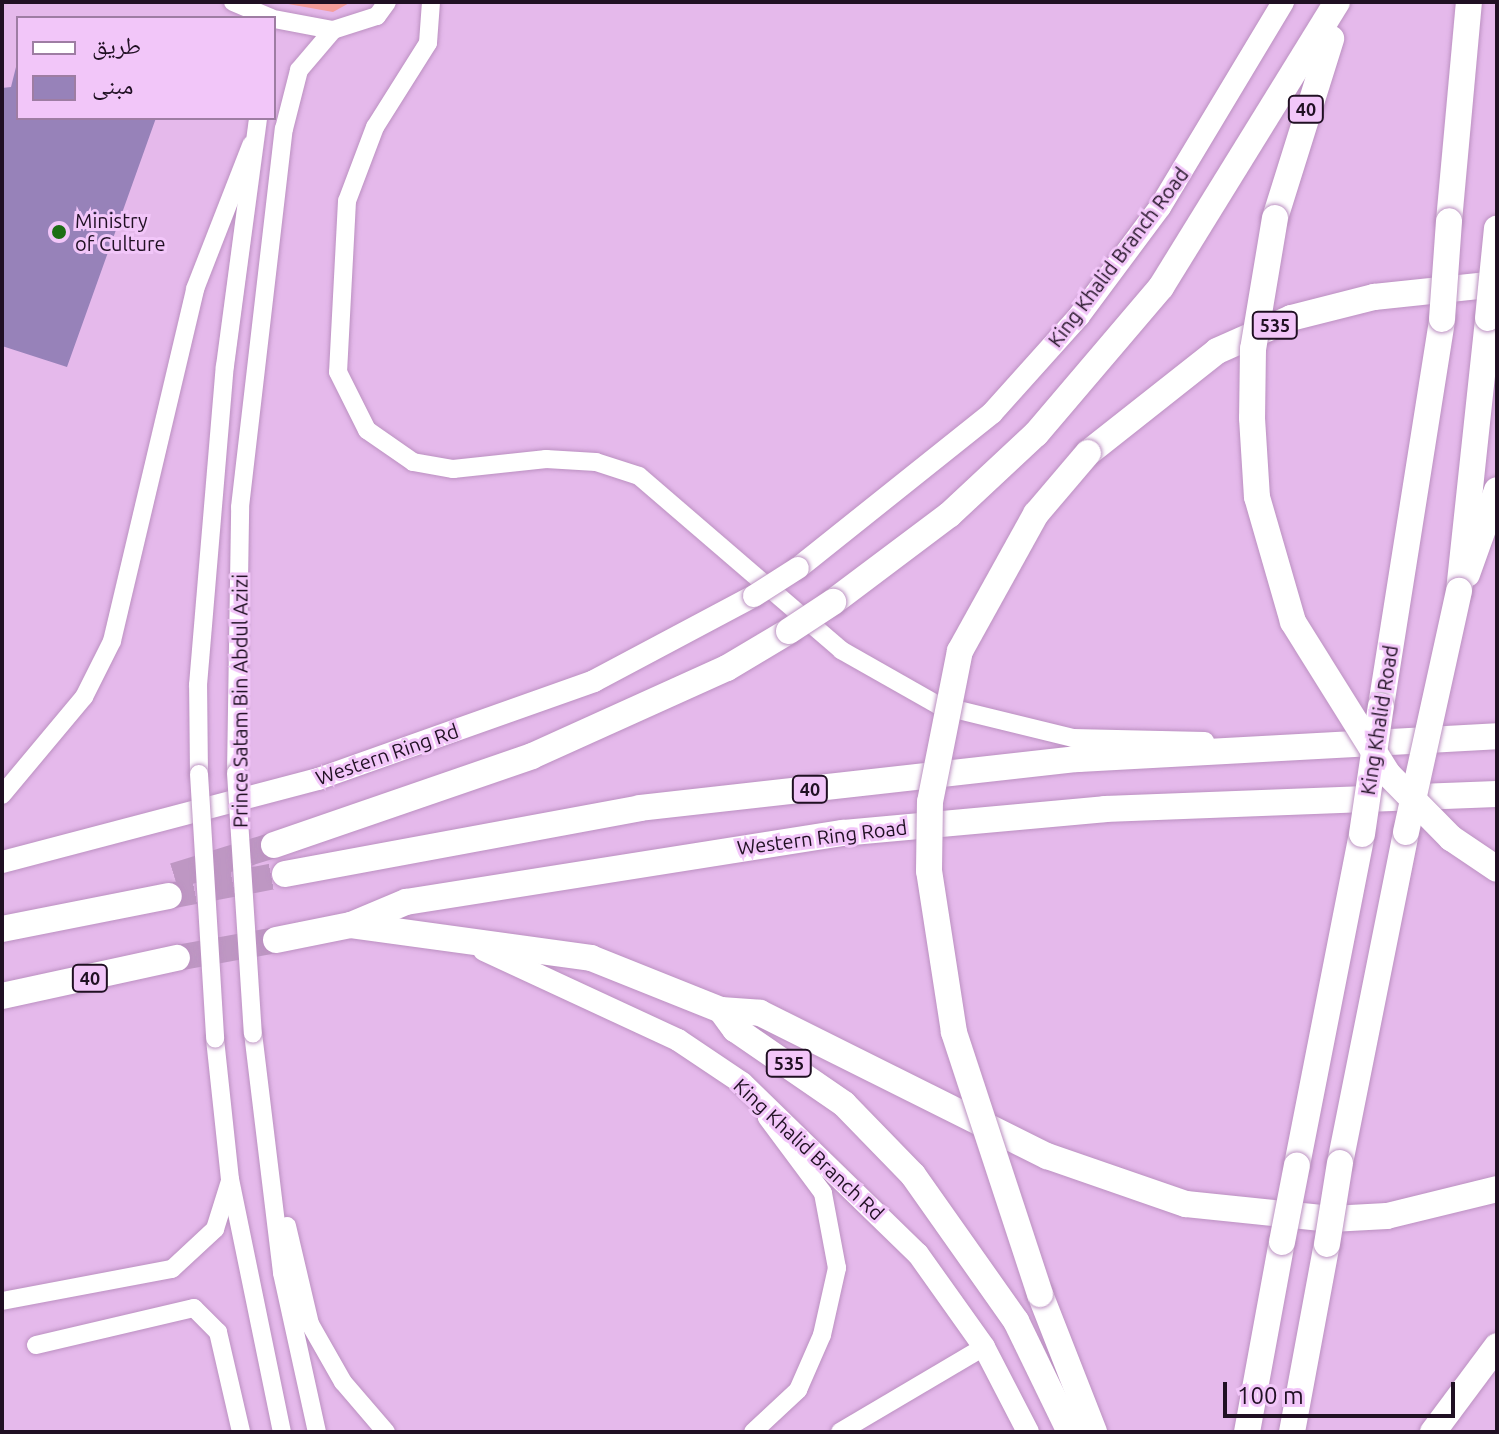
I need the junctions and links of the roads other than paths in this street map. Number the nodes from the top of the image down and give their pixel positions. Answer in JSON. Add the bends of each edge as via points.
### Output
{"nodes":[{"id":1,"x":233,"y":2,"type":"edge"},
{"id":2,"x":387,"y":2,"type":"edge"},
{"id":3,"x":431,"y":2,"type":"edge"},
{"id":4,"x":1283,"y":2,"type":"edge"},
{"id":5,"x":1337,"y":2,"type":"edge"},
{"id":6,"x":1345,"y":2,"type":"edge"},
{"id":7,"x":1469,"y":2,"type":"edge"},
{"id":8,"x":261,"y":16,"type":"edge"},
{"id":9,"x":276,"y":19,"type":"edge"},
{"id":10,"x":333,"y":30,"type":"junction"},
{"id":11,"x":257,"y":120,"type":"edge"},
{"id":12,"x":251,"y":145,"type":"junction"},
{"id":13,"x":1497,"y":228,"type":"edge"},
{"id":14,"x":1497,"y":284,"type":"edge"},
{"id":15,"x":1497,"y":490,"type":"edge"},
{"id":16,"x":1459,"y":591,"type":"junction"},
{"id":17,"x":754,"y":596,"type":"joint"},
{"id":18,"x":1492,"y":734,"type":"edge"},
{"id":19,"x":1340,"y":743,"type":"junction"},
{"id":20,"x":1497,"y":794,"type":"edge"},
{"id":21,"x":2,"y":795,"type":"edge"},
{"id":22,"x":274,"y":845,"type":"tunnel mouth"},
{"id":23,"x":2,"y":862,"type":"edge"},
{"id":24,"x":1497,"y":869,"type":"edge"},
{"id":25,"x":285,"y":874,"type":"tunnel mouth"},
{"id":26,"x":171,"y":886,"type":"tunnel mouth"},
{"id":27,"x":351,"y":925,"type":"junction"},
{"id":28,"x":2,"y":929,"type":"edge"},
{"id":29,"x":276,"y":940,"type":"tunnel mouth"},
{"id":30,"x":462,"y":941,"type":"junction"},
{"id":31,"x":177,"y":958,"type":"tunnel mouth"},
{"id":32,"x":2,"y":996,"type":"edge"},
{"id":33,"x":721,"y":1010,"type":"junction"},
{"id":34,"x":742,"y":1083,"type":"junction"},
{"id":35,"x":270,"y":1153,"type":"junction"},
{"id":36,"x":230,"y":1179,"type":"junction"},
{"id":37,"x":1497,"y":1189,"type":"edge"},
{"id":38,"x":2,"y":1301,"type":"edge"},
{"id":39,"x":36,"y":1345,"type":"dead end"},
{"id":40,"x":1497,"y":1346,"type":"edge"},
{"id":41,"x":984,"y":1347,"type":"junction"},
{"id":42,"x":241,"y":1432,"type":"edge"},
{"id":43,"x":282,"y":1432,"type":"edge"},
{"id":44,"x":317,"y":1432,"type":"edge"},
{"id":45,"x":386,"y":1432,"type":"edge"},
{"id":46,"x":753,"y":1432,"type":"edge"},
{"id":47,"x":840,"y":1432,"type":"edge"},
{"id":48,"x":1028,"y":1432,"type":"edge"},
{"id":49,"x":1070,"y":1432,"type":"edge"},
{"id":50,"x":1094,"y":1432,"type":"edge"},
{"id":51,"x":1247,"y":1432,"type":"edge"},
{"id":52,"x":1292,"y":1432,"type":"edge"},
{"id":53,"x":1433,"y":1432,"type":"edge"}],
"edges":[{"from":1,"to":8,"type":"street"},
{"from":2,"to":10,"type":"street","via":[[377,16]]},
{"from":3,"to":19,"type":"street","via":[[428,43],[375,127],[347,201],[338,372],[348,401],[389,448],[453,469],[546,459],[596,462],[639,476],[841,650],[938,705],[990,722],[1073,738]]},
{"from":4,"to":17,"type":"main road","name":"King Khalid Branch Road","bridge":true,"via":[[1160,207],[1079,316],[992,413],[798,568]]},
{"from":5,"to":22,"type":"highway","number":"40","bridge":true,"via":[[1161,287],[1036,434],[949,515],[833,602],[727,668],[532,756]]},
{"from":6,"to":24,"type":"highway","number":"40","bridge":true,"via":[[1275,218],[1253,349],[1257,497],[1293,622],[1388,774],[1451,838]]},
{"from":7,"to":51,"type":"highway","name":"King Khalid Road","bridge":true,"via":[[1442,319],[1362,834]]},
{"from":9,"to":10,"type":"street"},
{"from":10,"to":35,"type":"street","name":"Prince Satam Bin Abdul Azizi","bridge":true,"via":[[299,70],[284,129],[240,507],[236,773],[253,1033]]},
{"from":11,"to":12,"type":"street","name":"Prince Satam Bin Abdul Azizi"},
{"from":12,"to":21,"type":"street","via":[[191,304],[112,641],[84,697]]},
{"from":12,"to":36,"type":"street","name":"Prince Satam Bin Abdul Azizi","bridge":true,"via":[[199,669],[199,774],[215,1039]]},
{"from":13,"to":16,"type":"highway","bridge":true},
{"from":14,"to":50,"type":"highway","number":"535","bridge":true,"via":[[1374,297],[1291,318],[1217,351],[1088,453],[1036,514],[960,651],[930,802],[929,871],[954,1032],[1040,1294]]},
{"from":15,"to":16,"type":"highway"},
{"from":16,"to":52,"type":"highway","bridge":true,"via":[[1340,1163]]},
{"from":17,"to":23,"type":"main road","name":"Western Ring Rd","via":[[594,681],[318,779]]},
{"from":18,"to":19,"type":"highway","number":"40"},
{"from":19,"to":25,"type":"highway","number":"40","via":[[1078,759],[640,808]]},
{"from":20,"to":27,"type":"highway","name":"Western Ring Road","via":[[1377,794],[843,833],[406,902]]},
{"from":26,"to":28,"type":"highway"},
{"from":27,"to":29,"type":"highway","name":"Western Ring Road"},
{"from":27,"to":30,"type":"highway","number":"535"},
{"from":30,"to":33,"type":"highway","number":"535","via":[[591,958]]},
{"from":30,"to":34,"type":"main road","name":"King Khalid Branch Rd","via":[[567,983]]},
{"from":31,"to":32,"type":"highway","number":"40"},
{"from":33,"to":37,"type":"highway","number":"535","via":[[760,1013],[1047,1156],[1186,1204],[1331,1219],[1387,1216]]},
{"from":33,"to":49,"type":"highway","number":"535","via":[[735,1029],[844,1104],[913,1175],[1016,1321]]},
{"from":34,"to":41,"type":"main road","name":"King Khalid Branch Rd","via":[[918,1254]]},
{"from":34,"to":46,"type":"street","via":[[823,1193],[837,1268],[798,1390]]},
{"from":35,"to":44,"type":"street","name":"Prince Satam Bin Abdul Azizi","via":[[282,1273]]},
{"from":35,"to":45,"type":"street","via":[[310,1324],[343,1382]]},
{"from":36,"to":38,"type":"street","via":[[215,1229],[172,1269]]},
{"from":36,"to":43,"type":"street","name":"Prince Satam Bin Abdul Azizi"},
{"from":39,"to":42,"type":"street","via":[[194,1308],[218,1332]]},
{"from":40,"to":53,"type":"highway"},
{"from":41,"to":47,"type":"street"},
{"from":41,"to":48,"type":"main road","name":"King Khalid Branch Rd"}]}
